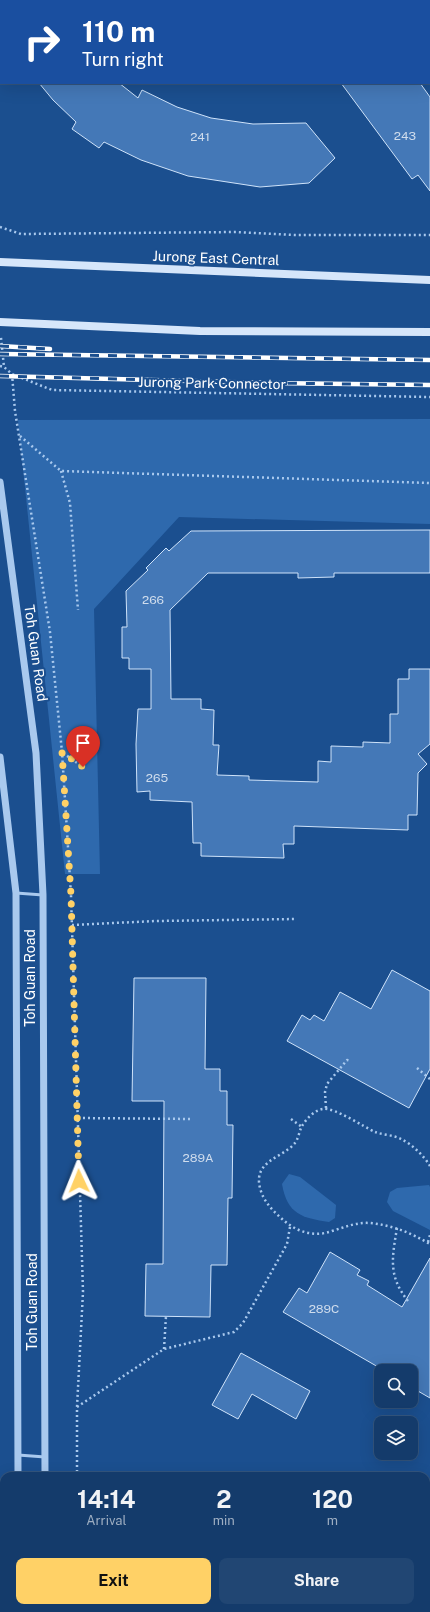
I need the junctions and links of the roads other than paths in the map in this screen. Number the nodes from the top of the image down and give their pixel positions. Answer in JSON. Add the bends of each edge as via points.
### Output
{"nodes":[{"id":1,"x":0,"y":262,"type":"edge"},
{"id":2,"x":430,"y":280,"type":"edge"},
{"id":3,"x":0,"y":322,"type":"edge"},
{"id":4,"x":430,"y":332,"type":"edge"},
{"id":5,"x":0,"y":482,"type":"edge"},
{"id":6,"x":0,"y":757,"type":"edge"},
{"id":7,"x":16,"y":893,"type":"junction"},
{"id":8,"x":43,"y":896,"type":"junction"},
{"id":9,"x":18,"y":1456,"type":"junction"},
{"id":10,"x":45,"y":1457,"type":"junction"},
{"id":11,"x":18,"y":1472,"type":"edge"},
{"id":12,"x":45,"y":1472,"type":"edge"}],
"edges":[{"from":1,"to":2,"type":"main road","name":"Jurong East Central"},
{"from":3,"to":4,"type":"main road","via":[[200,331]]},
{"from":5,"to":8,"type":"street","name":"Toh Guan Road","via":[[36,752]]},
{"from":6,"to":7,"type":"street","name":"Toh Guan Road"},
{"from":7,"to":8,"type":"lane"},
{"from":7,"to":9,"type":"street","name":"Toh Guan Road"},
{"from":8,"to":10,"type":"street","name":"Toh Guan Road"},
{"from":9,"to":10,"type":"lane"},
{"from":9,"to":11,"type":"street","name":"Toh Guan Road"},
{"from":10,"to":12,"type":"street","name":"Toh Guan Road"}]}
